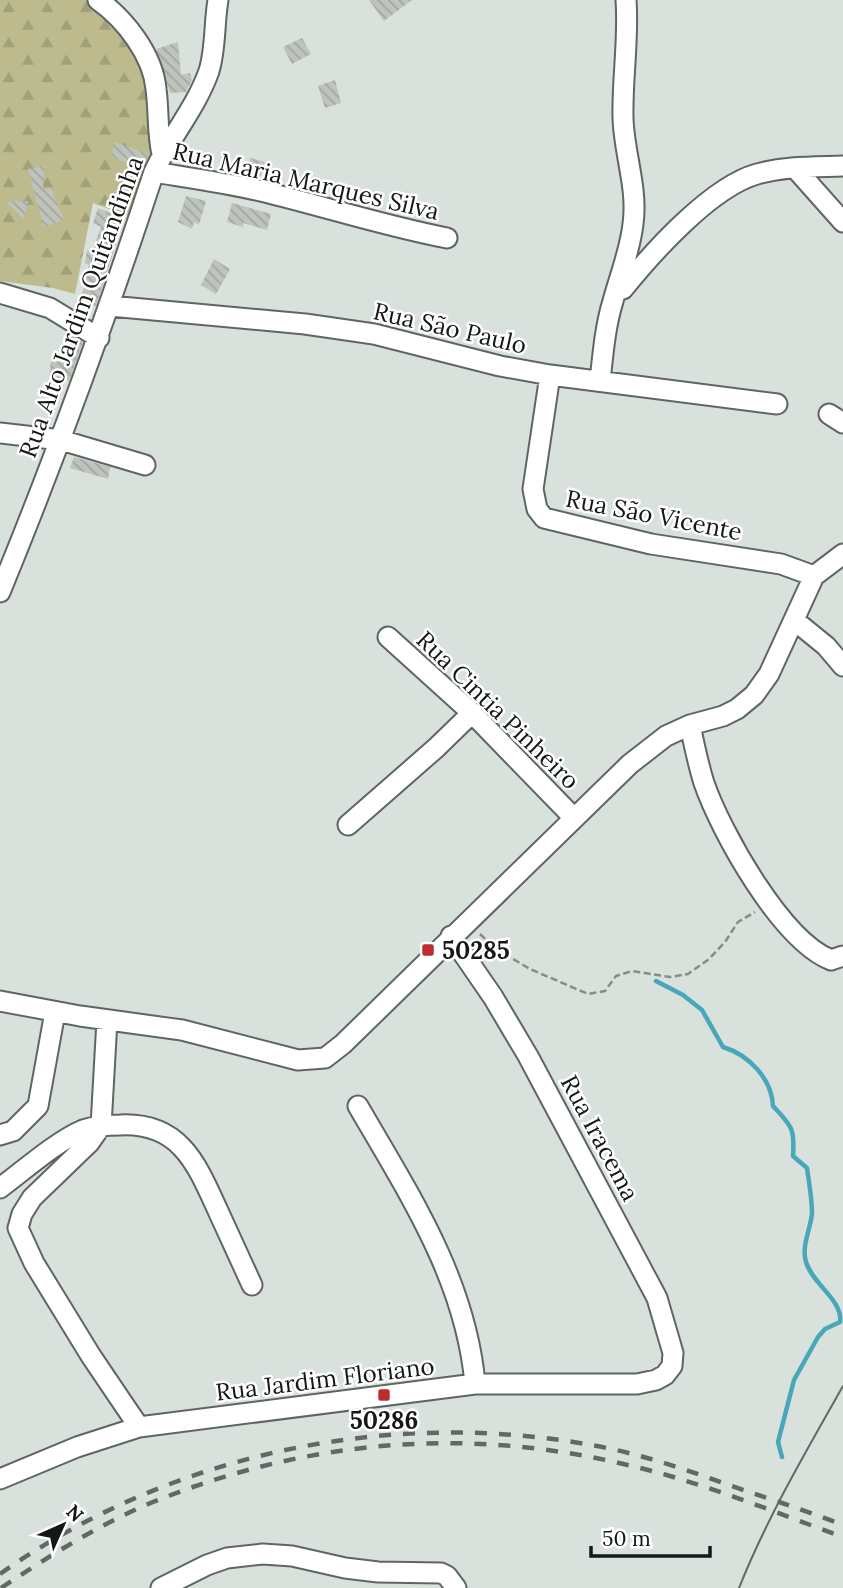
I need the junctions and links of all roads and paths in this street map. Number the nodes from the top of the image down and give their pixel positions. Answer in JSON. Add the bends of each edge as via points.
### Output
{"nodes":[{"id":1,"x":97,"y":0,"type":"edge"},
{"id":2,"x":218,"y":0,"type":"edge"},
{"id":3,"x":626,"y":0,"type":"edge"},
{"id":4,"x":162,"y":154,"type":"junction"},
{"id":5,"x":843,"y":166,"type":"edge"},
{"id":6,"x":795,"y":168,"type":"junction"},
{"id":7,"x":154,"y":172,"type":"junction"},
{"id":8,"x":843,"y":222,"type":"edge"},
{"id":9,"x":447,"y":238,"type":"dead end"},
{"id":10,"x":0,"y":293,"type":"edge"},
{"id":11,"x":613,"y":300,"type":"junction"},
{"id":12,"x":110,"y":306,"type":"junction"},
{"id":13,"x":99,"y":338,"type":"junction"},
{"id":14,"x":550,"y":375,"type":"junction"},
{"id":15,"x":600,"y":381,"type":"junction"},
{"id":16,"x":778,"y":404,"type":"dead end"},
{"id":17,"x":0,"y":433,"type":"edge"},
{"id":18,"x":61,"y":440,"type":"junction"},
{"id":19,"x":145,"y":465,"type":"dead end"},
{"id":20,"x":843,"y":554,"type":"edge"},
{"id":21,"x":814,"y":576,"type":"junction"},
{"id":22,"x":0,"y":593,"type":"edge"},
{"id":23,"x":794,"y":620,"type":"junction"},
{"id":24,"x":388,"y":637,"type":"dead end"},
{"id":25,"x":843,"y":666,"type":"edge"},
{"id":26,"x":472,"y":713,"type":"junction"},
{"id":27,"x":690,"y":725,"type":"junction"},
{"id":28,"x":574,"y":818,"type":"junction"},
{"id":29,"x":348,"y":825,"type":"dead end"},
{"id":30,"x":770,"y":904,"type":"junction"},
{"id":31,"x":467,"y":921,"type":"junction"},
{"id":32,"x":451,"y":936,"type":"junction"},
{"id":33,"x":843,"y":956,"type":"edge"},
{"id":34,"x":0,"y":1001,"type":"edge"},
{"id":35,"x":55,"y":1012,"type":"junction"},
{"id":36,"x":107,"y":1020,"type":"junction"},
{"id":37,"x":358,"y":1106,"type":"dead end"},
{"id":38,"x":101,"y":1126,"type":"junction"},
{"id":39,"x":0,"y":1135,"type":"edge"},
{"id":40,"x":0,"y":1188,"type":"edge"},
{"id":41,"x":252,"y":1285,"type":"dead end"},
{"id":42,"x":665,"y":1375,"type":"joint"},
{"id":43,"x":475,"y":1384,"type":"junction"},
{"id":44,"x":139,"y":1427,"type":"junction"},
{"id":45,"x":0,"y":1479,"type":"edge"},
{"id":46,"x":454,"y":1585,"type":"edge"},
{"id":47,"x":161,"y":1588,"type":"edge"}],
"edges":[{"from":1,"to":4,"type":"street","via":[[125,25],[154,74]]},
{"from":2,"to":4,"type":"street","name":"Rua Alto Jardim Quitandinha","via":[[208,73]]},
{"from":3,"to":11,"type":"street","via":[[623,118],[635,202],[624,270]]},
{"from":4,"to":7,"type":"street","name":"Rua Alto Jardim Quitandinha"},
{"from":5,"to":6,"type":"street"},
{"from":6,"to":8,"type":"street"},
{"from":6,"to":11,"type":"street","via":[[755,174],[707,202]]},
{"from":7,"to":9,"type":"street","name":"Rua Maria Marques Silva","via":[[264,192]]},
{"from":7,"to":12,"type":"street","name":"Rua Alto Jardim Quitandinha"},
{"from":10,"to":13,"type":"street","via":[[50,309]]},
{"from":11,"to":15,"type":"street"},
{"from":12,"to":13,"type":"street","name":"Rua Alto Jardim Quitandinha"},
{"from":12,"to":14,"type":"street","name":"Rua São Paulo","via":[[374,334]]},
{"from":13,"to":18,"type":"street","name":"Rua Alto Jardim Quitandinha"},
{"from":14,"to":15,"type":"street","name":"Rua São Paulo"},
{"from":14,"to":21,"type":"street","name":"Rua São Vicente","via":[[533,482],[534,500],[544,518],[651,544],[782,564]]},
{"from":15,"to":16,"type":"street","name":"Rua São Paulo"},
{"from":17,"to":18,"type":"street"},
{"from":18,"to":19,"type":"street"},
{"from":18,"to":22,"type":"street","name":"Rua Alto Jardim Quitandinha"},
{"from":20,"to":21,"type":"street"},
{"from":21,"to":23,"type":"street"},
{"from":23,"to":25,"type":"street"},
{"from":23,"to":27,"type":"street","via":[[754,695],[723,716]]},
{"from":24,"to":26,"type":"street","name":"Rua Cintia Pinheiro"},
{"from":26,"to":28,"type":"street","name":"Rua Cintia Pinheiro"},
{"from":26,"to":29,"type":"street"},
{"from":27,"to":28,"type":"street","via":[[651,746]]},
{"from":27,"to":30,"type":"street","via":[[705,785]]},
{"from":28,"to":31,"type":"street"},
{"from":30,"to":31,"type":"path","via":[[738,922],[709,959],[688,974],[670,977],[632,971],[615,976],[605,991],[589,994],[530,970],[496,948]]},
{"from":30,"to":33,"type":"street","via":[[824,957]]},
{"from":31,"to":32,"type":"street"},
{"from":32,"to":36,"type":"street","via":[[325,1058],[298,1060],[182,1030]]},
{"from":32,"to":42,"type":"street","name":"Rua Iracema","via":[[528,1056],[657,1298],[673,1353],[672,1366]]},
{"from":34,"to":35,"type":"street"},
{"from":35,"to":36,"type":"street"},
{"from":35,"to":39,"type":"street","via":[[38,1106],[13,1131]]},
{"from":36,"to":38,"type":"street"},
{"from":37,"to":43,"type":"street","via":[[443,1260],[468,1333]]},
{"from":38,"to":40,"type":"street","via":[[83,1130]]},
{"from":38,"to":41,"type":"street","via":[[145,1126],[178,1144],[197,1165]]},
{"from":38,"to":44,"type":"street","via":[[32,1198],[18,1228],[34,1263]]},
{"from":42,"to":43,"type":"street","name":"Rua Jardim Floriano","via":[[638,1384]]},
{"from":43,"to":44,"type":"street","name":"Rua Jardim Floriano"},
{"from":44,"to":45,"type":"street","name":"Rua Jardim Floriano"},
{"from":46,"to":47,"type":"street","via":[[440,1573],[378,1572],[263,1554],[227,1558]]}]}
